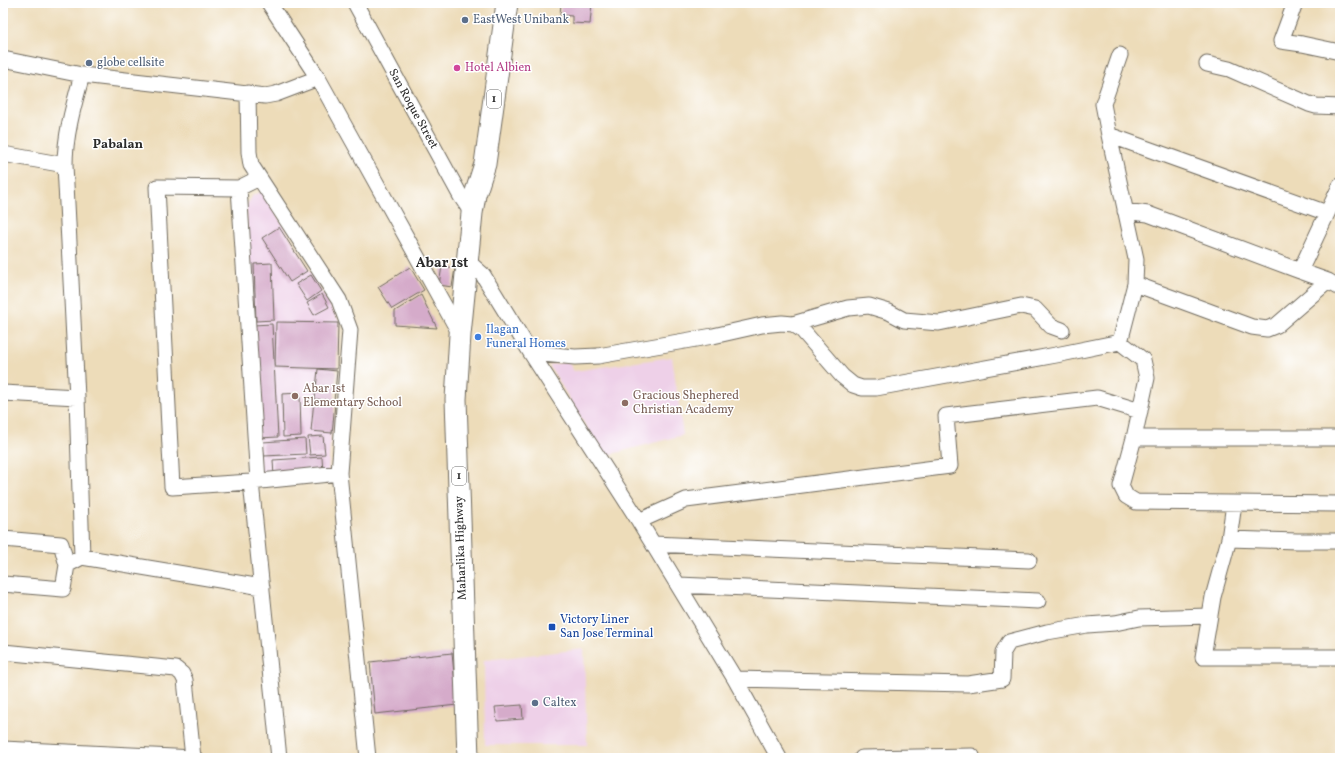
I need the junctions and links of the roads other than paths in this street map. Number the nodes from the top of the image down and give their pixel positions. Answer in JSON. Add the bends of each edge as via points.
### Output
{"nodes":[{"id":1,"x":269,"y":3,"type":"edge"},
{"id":2,"x":355,"y":3,"type":"edge"},
{"id":3,"x":494,"y":3,"type":"edge"},
{"id":4,"x":507,"y":3,"type":"edge"},
{"id":5,"x":1295,"y":3,"type":"edge"},
{"id":6,"x":1340,"y":52,"type":"edge"},
{"id":7,"x":1120,"y":55,"type":"dead end"},
{"id":8,"x":3,"y":59,"type":"edge"},
{"id":9,"x":1207,"y":64,"type":"dead end"},
{"id":10,"x":82,"y":74,"type":"junction"},
{"id":11,"x":318,"y":78,"type":"junction"},
{"id":12,"x":248,"y":93,"type":"junction"},
{"id":13,"x":1340,"y":107,"type":"edge"},
{"id":14,"x":1109,"y":134,"type":"junction"},
{"id":15,"x":3,"y":154,"type":"edge"},
{"id":16,"x":65,"y":165,"type":"junction"},
{"id":17,"x":259,"y":178,"type":"junction"},
{"id":18,"x":1340,"y":186,"type":"edge"},
{"id":19,"x":239,"y":188,"type":"junction"},
{"id":20,"x":474,"y":204,"type":"junction"},
{"id":21,"x":1125,"y":211,"type":"junction"},
{"id":22,"x":1327,"y":213,"type":"junction"},
{"id":23,"x":467,"y":261,"type":"junction"},
{"id":24,"x":1300,"y":271,"type":"junction"},
{"id":25,"x":1135,"y":284,"type":"junction"},
{"id":26,"x":1334,"y":284,"type":"edge"},
{"id":27,"x":793,"y":324,"type":"junction"},
{"id":28,"x":1062,"y":330,"type":"dead end"},
{"id":29,"x":460,"y":335,"type":"junction"},
{"id":30,"x":1120,"y":342,"type":"junction"},
{"id":31,"x":531,"y":353,"type":"junction"},
{"id":32,"x":3,"y":393,"type":"edge"},
{"id":33,"x":77,"y":397,"type":"junction"},
{"id":34,"x":1140,"y":411,"type":"junction"},
{"id":35,"x":1134,"y":438,"type":"junction"},
{"id":36,"x":1340,"y":438,"type":"edge"},
{"id":37,"x":338,"y":473,"type":"junction"},
{"id":38,"x":254,"y":482,"type":"junction"},
{"id":39,"x":1234,"y":504,"type":"junction"},
{"id":40,"x":1340,"y":504,"type":"edge"},
{"id":41,"x":639,"y":521,"type":"junction"},
{"id":42,"x":3,"y":539,"type":"edge"},
{"id":43,"x":1229,"y":539,"type":"junction"},
{"id":44,"x":1340,"y":542,"type":"edge"},
{"id":45,"x":653,"y":544,"type":"junction"},
{"id":46,"x":82,"y":557,"type":"junction"},
{"id":47,"x":1029,"y":560,"type":"dead end"},
{"id":48,"x":68,"y":565,"type":"junction"},
{"id":49,"x":3,"y":584,"type":"edge"},
{"id":50,"x":679,"y":585,"type":"junction"},
{"id":51,"x":262,"y":587,"type":"junction"},
{"id":52,"x":1038,"y":600,"type":"dead end"},
{"id":53,"x":1209,"y":616,"type":"junction"},
{"id":54,"x":3,"y":652,"type":"edge"},
{"id":55,"x":1340,"y":657,"type":"edge"},
{"id":56,"x":734,"y":679,"type":"junction"},
{"id":57,"x":3,"y":749,"type":"edge"},
{"id":58,"x":972,"y":756,"type":"dead end"},
{"id":59,"x":194,"y":758,"type":"edge"},
{"id":60,"x":279,"y":758,"type":"edge"},
{"id":61,"x":368,"y":758,"type":"edge"},
{"id":62,"x":468,"y":758,"type":"edge"},
{"id":63,"x":780,"y":758,"type":"edge"},
{"id":64,"x":862,"y":758,"type":"edge"}],
"edges":[{"from":1,"to":11,"type":"street"},
{"from":2,"to":20,"type":"street","name":"San Roque Street","via":[[460,195]]},
{"from":3,"to":20,"type":"highway","name":"Maharlika Highway","number":"1","via":[[474,159]]},
{"from":4,"to":20,"type":"highway","name":"Maharlika Highway","number":"1","via":[[485,164]]},
{"from":5,"to":6,"type":"street","via":[[1281,41]]},
{"from":7,"to":14,"type":"street","via":[[1103,104]]},
{"from":8,"to":10,"type":"street"},
{"from":9,"to":13,"type":"street","via":[[1230,69],[1309,104]]},
{"from":10,"to":12,"type":"street"},
{"from":10,"to":16,"type":"street","via":[[68,133]]},
{"from":11,"to":12,"type":"street","via":[[270,96]]},
{"from":11,"to":29,"type":"street"},
{"from":12,"to":17,"type":"street","via":[[249,158]]},
{"from":14,"to":21,"type":"street"},
{"from":14,"to":22,"type":"street"},
{"from":15,"to":16,"type":"street"},
{"from":16,"to":33,"type":"street"},
{"from":17,"to":19,"type":"street"},
{"from":17,"to":37,"type":"street","via":[[339,300],[350,330]]},
{"from":18,"to":22,"type":"street"},
{"from":19,"to":38,"type":"street"},
{"from":19,"to":38,"type":"street","via":[[157,186],[172,487]]},
{"from":20,"to":23,"type":"highway","name":"Maharlika Highway","number":"1"},
{"from":21,"to":24,"type":"street","via":[[1148,214]]},
{"from":21,"to":25,"type":"street","via":[[1136,259]]},
{"from":22,"to":24,"type":"street"},
{"from":23,"to":29,"type":"highway","name":"Maharlika Highway","number":"1"},
{"from":23,"to":31,"type":"street","via":[[483,275]]},
{"from":24,"to":26,"type":"street"},
{"from":25,"to":26,"type":"street","via":[[1252,327],[1268,329]]},
{"from":25,"to":30,"type":"street"},
{"from":27,"to":28,"type":"street","via":[[848,308],[869,306],[904,320],[939,323],[1021,306],[1035,309],[1051,326]]},
{"from":27,"to":30,"type":"street","via":[[802,330],[842,376],[853,385],[862,388],[876,388]]},
{"from":27,"to":31,"type":"street","via":[[762,325],[598,356],[575,357]]},
{"from":29,"to":62,"type":"highway","name":"Maharlika Highway","number":"1","via":[[456,399]]},
{"from":30,"to":34,"type":"street","via":[[1143,360],[1147,378]]},
{"from":31,"to":41,"type":"street"},
{"from":32,"to":33,"type":"street"},
{"from":33,"to":46,"type":"street"},
{"from":34,"to":35,"type":"street"},
{"from":34,"to":41,"type":"street","via":[[1097,398],[946,416],[950,466],[686,500]]},
{"from":35,"to":36,"type":"street"},
{"from":35,"to":39,"type":"street","via":[[1121,486],[1126,496],[1136,502]]},
{"from":37,"to":38,"type":"street"},
{"from":37,"to":61,"type":"street"},
{"from":38,"to":51,"type":"street"},
{"from":39,"to":40,"type":"street"},
{"from":39,"to":43,"type":"street"},
{"from":41,"to":45,"type":"street"},
{"from":42,"to":48,"type":"street","via":[[61,544]]},
{"from":43,"to":44,"type":"street"},
{"from":43,"to":53,"type":"street"},
{"from":45,"to":47,"type":"street"},
{"from":45,"to":50,"type":"street"},
{"from":46,"to":48,"type":"street"},
{"from":46,"to":51,"type":"street"},
{"from":48,"to":49,"type":"street","via":[[64,589]]},
{"from":50,"to":52,"type":"street"},
{"from":50,"to":56,"type":"street"},
{"from":51,"to":60,"type":"street"},
{"from":53,"to":55,"type":"street","via":[[1203,657]]},
{"from":53,"to":56,"type":"street","via":[[1139,618],[1115,623],[1087,624],[1009,642],[1003,652],[1002,679],[993,681],[968,684]]},
{"from":54,"to":59,"type":"street","via":[[176,669],[185,680]]},
{"from":56,"to":63,"type":"street"},
{"from":57,"to":59,"type":"street"},
{"from":58,"to":64,"type":"street"}]}
